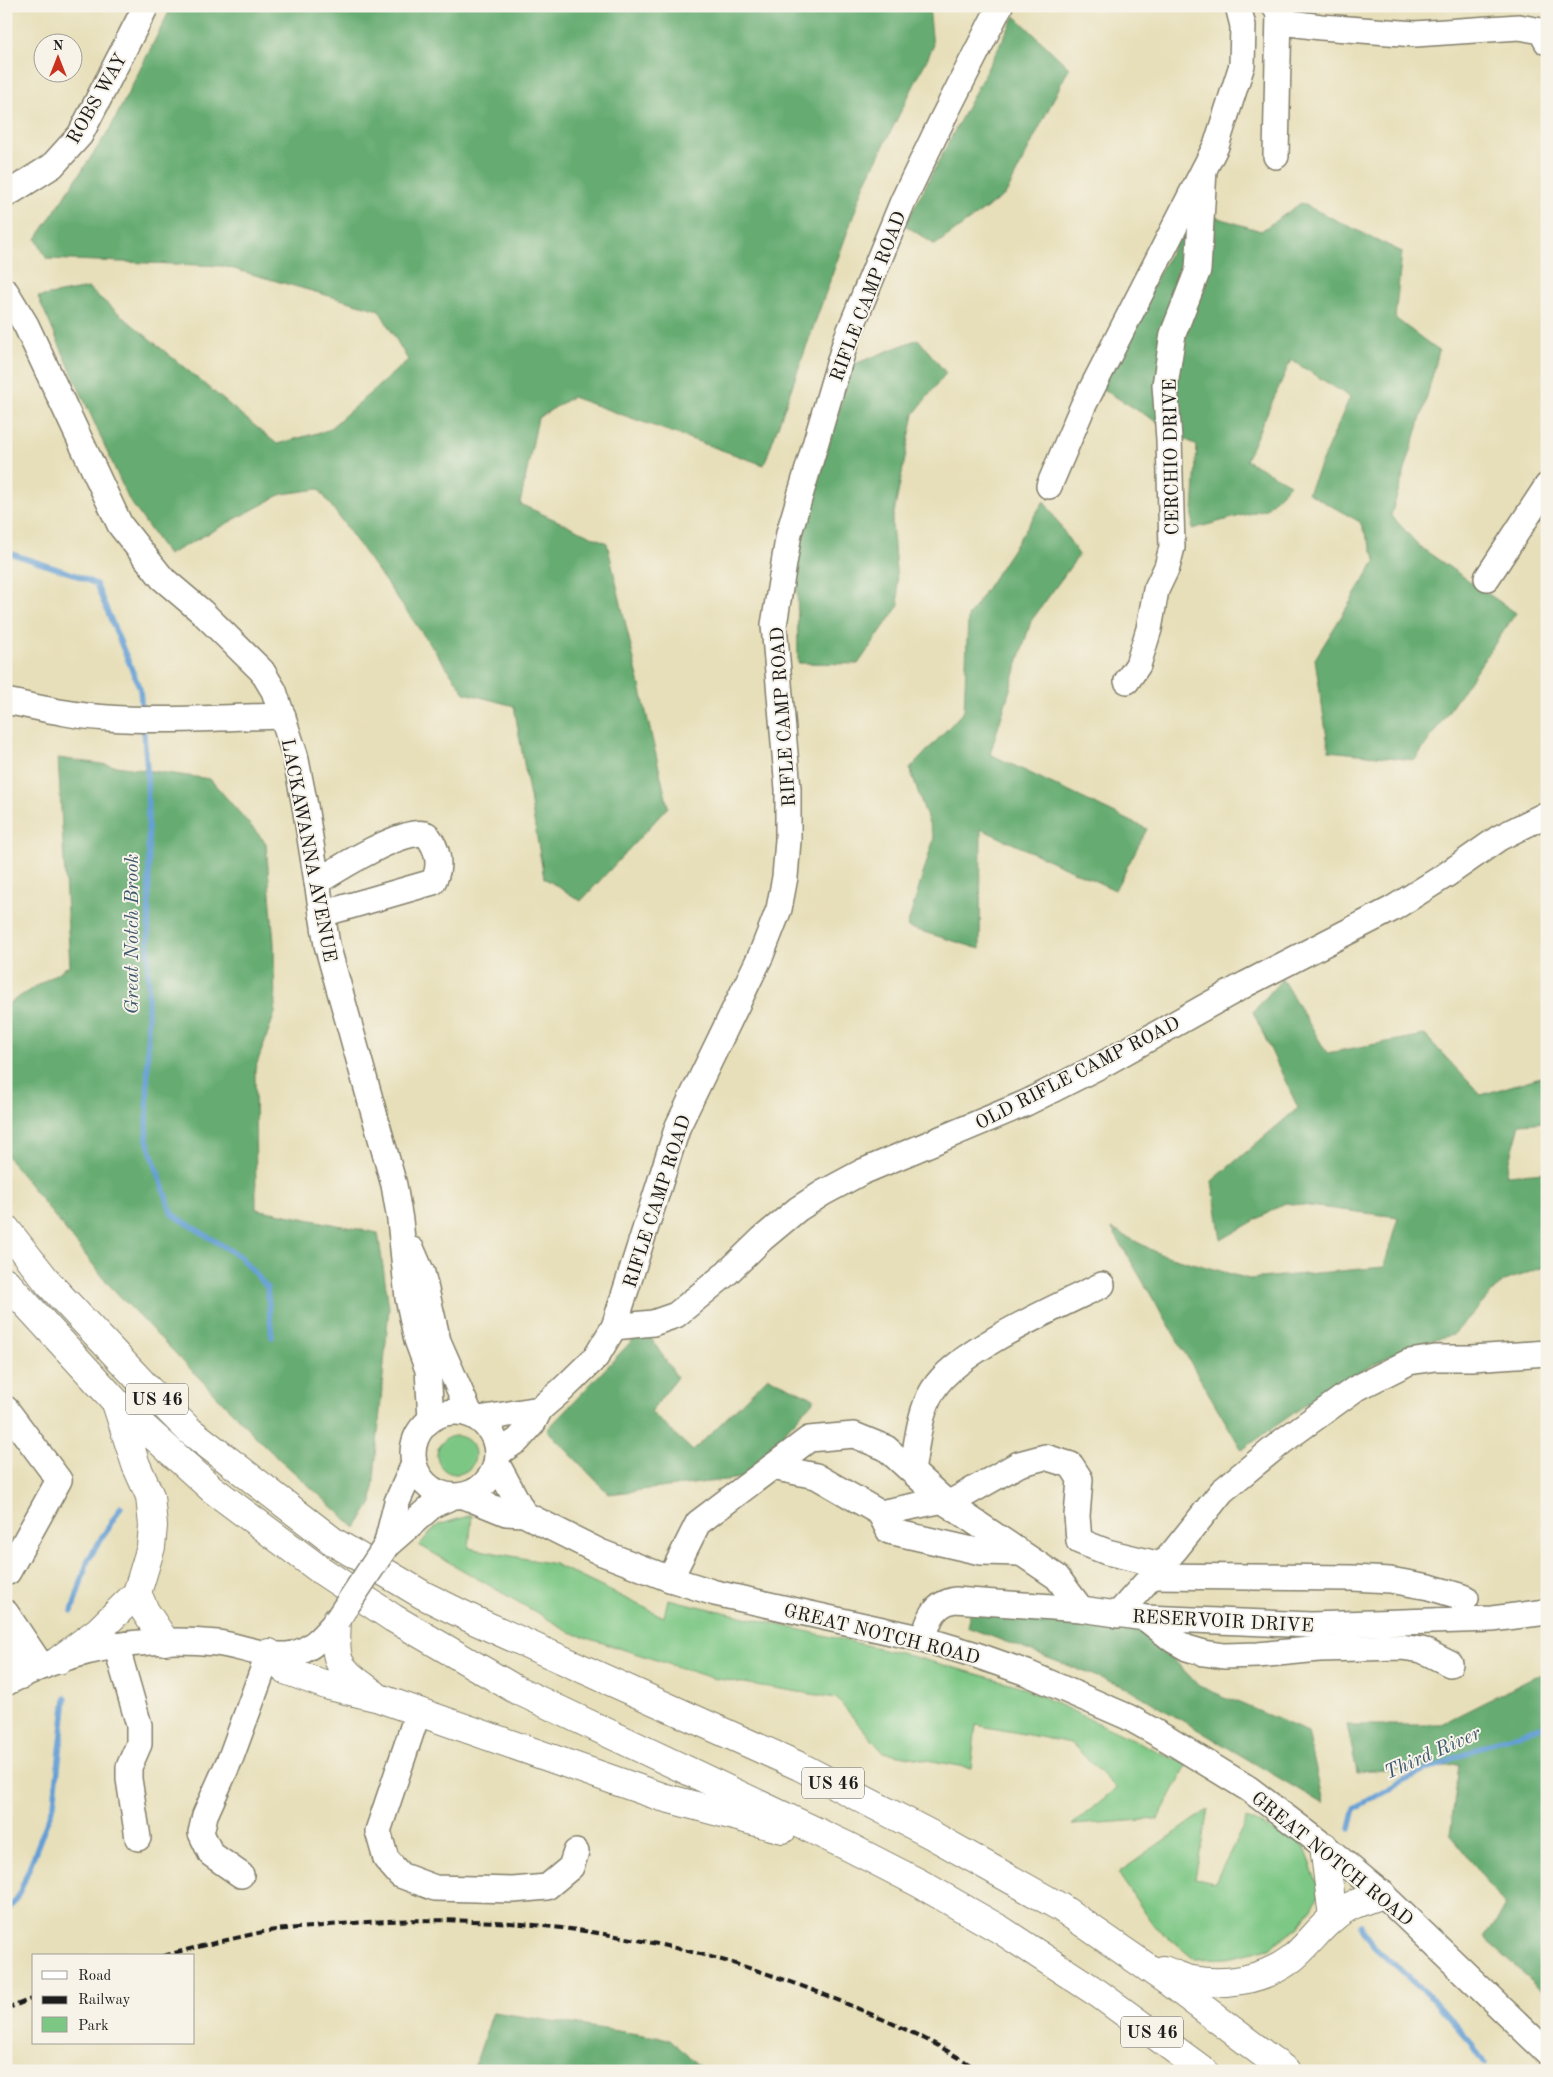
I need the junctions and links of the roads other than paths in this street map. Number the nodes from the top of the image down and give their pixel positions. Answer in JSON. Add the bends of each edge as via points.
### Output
{"nodes":[{"id":1,"x":146,"y":6,"type":"edge"},
{"id":2,"x":1238,"y":6,"type":"edge"},
{"id":3,"x":1277,"y":8,"type":"edge"},
{"id":4,"x":994,"y":10,"type":"edge"},
{"id":5,"x":1547,"y":42,"type":"edge"},
{"id":6,"x":1276,"y":156,"type":"dead end"},
{"id":7,"x":1204,"y":170,"type":"junction"},
{"id":8,"x":6,"y":195,"type":"edge"},
{"id":9,"x":6,"y":292,"type":"edge"},
{"id":10,"x":1049,"y":486,"type":"dead end"},
{"id":11,"x":1547,"y":486,"type":"edge"},
{"id":12,"x":1486,"y":578,"type":"dead end"},
{"id":13,"x":1127,"y":681,"type":"dead end"},
{"id":14,"x":7,"y":705,"type":"edge"},
{"id":15,"x":283,"y":716,"type":"junction"},
{"id":16,"x":1547,"y":814,"type":"edge"},
{"id":17,"x":317,"y":882,"type":"junction"},
{"id":18,"x":322,"y":914,"type":"junction"},
{"id":19,"x":400,"y":1220,"type":"junction"},
{"id":20,"x":6,"y":1229,"type":"edge"},
{"id":21,"x":6,"y":1282,"type":"edge"},
{"id":22,"x":1102,"y":1285,"type":"dead end"},
{"id":23,"x":614,"y":1327,"type":"junction"},
{"id":24,"x":1547,"y":1353,"type":"edge"},
{"id":25,"x":116,"y":1402,"type":"junction"},
{"id":26,"x":6,"y":1409,"type":"edge"},
{"id":27,"x":540,"y":1409,"type":"junction"},
{"id":28,"x":474,"y":1417,"type":"junction"},
{"id":29,"x":431,"y":1420,"type":"junction"},
{"id":30,"x":498,"y":1458,"type":"junction"},
{"id":31,"x":414,"y":1464,"type":"junction"},
{"id":32,"x":772,"y":1467,"type":"junction"},
{"id":33,"x":912,"y":1471,"type":"junction"},
{"id":34,"x":457,"y":1496,"type":"junction"},
{"id":35,"x":946,"y":1502,"type":"junction"},
{"id":36,"x":880,"y":1513,"type":"junction"},
{"id":37,"x":524,"y":1514,"type":"junction"},
{"id":38,"x":386,"y":1546,"type":"junction"},
{"id":39,"x":1022,"y":1554,"type":"junction"},
{"id":40,"x":1156,"y":1570,"type":"junction"},
{"id":41,"x":8,"y":1572,"type":"dead end"},
{"id":42,"x":670,"y":1579,"type":"junction"},
{"id":43,"x":137,"y":1593,"type":"junction"},
{"id":44,"x":1466,"y":1598,"type":"dead end"},
{"id":45,"x":1081,"y":1609,"type":"junction"},
{"id":46,"x":1547,"y":1612,"type":"edge"},
{"id":47,"x":6,"y":1613,"type":"edge"},
{"id":48,"x":1117,"y":1615,"type":"junction"},
{"id":49,"x":1145,"y":1618,"type":"junction"},
{"id":50,"x":337,"y":1620,"type":"junction"},
{"id":51,"x":923,"y":1639,"type":"junction"},
{"id":52,"x":165,"y":1640,"type":"junction"},
{"id":53,"x":116,"y":1645,"type":"junction"},
{"id":54,"x":6,"y":1652,"type":"edge"},
{"id":55,"x":269,"y":1653,"type":"junction"},
{"id":56,"x":1450,"y":1664,"type":"dead end"},
{"id":57,"x":32,"y":1672,"type":"edge"},
{"id":58,"x":380,"y":1698,"type":"junction"},
{"id":59,"x":418,"y":1712,"type":"junction"},
{"id":60,"x":138,"y":1838,"type":"dead end"},
{"id":61,"x":847,"y":1846,"type":"junction"},
{"id":62,"x":1324,"y":1846,"type":"junction"},
{"id":63,"x":576,"y":1852,"type":"dead end"},
{"id":64,"x":241,"y":1875,"type":"dead end"},
{"id":65,"x":1382,"y":1894,"type":"junction"},
{"id":66,"x":1333,"y":1917,"type":"junction"},
{"id":67,"x":1132,"y":1956,"type":"junction"},
{"id":68,"x":1547,"y":2052,"type":"edge"},
{"id":69,"x":1204,"y":2071,"type":"edge"},
{"id":70,"x":1286,"y":2071,"type":"edge"}],
"edges":[{"from":1,"to":8,"type":"street","name":"ROBS WAY","via":[[80,135],[52,166]]},
{"from":2,"to":7,"type":"street","name":"CERCHIO DRIVE","via":[[1243,26],[1242,65],[1216,146]]},
{"from":3,"to":5,"type":"street","via":[[1290,23],[1415,34],[1519,27],[1541,31]]},
{"from":3,"to":6,"type":"street"},
{"from":4,"to":23,"type":"street","name":"RIFLE CAMP ROAD","via":[[869,281],[846,340],[804,478],[789,533],[774,625],[788,789],[788,840],[779,909],[761,955],[678,1126]]},
{"from":7,"to":10,"type":"street","name":"CERCHIO DRIVE","via":[[1083,406]]},
{"from":7,"to":13,"type":"street","name":"CERCHIO DRIVE","via":[[1198,270],[1173,334],[1165,386],[1170,439],[1172,547],[1156,590],[1138,665]]},
{"from":9,"to":15,"type":"street","name":"LACKAWANNA AVENUE","via":[[26,325],[120,525],[162,578],[262,671]]},
{"from":11,"to":12,"type":"street"},
{"from":14,"to":15,"type":"street","via":[[108,718]]},
{"from":15,"to":17,"type":"street","name":"LACKAWANNA AVENUE","via":[[295,755]]},
{"from":16,"to":23,"type":"street","name":"OLD RIFLE CAMP ROAD","via":[[1499,838],[1392,908],[1105,1063],[1026,1103],[862,1172],[823,1192],[798,1209],[728,1273],[676,1314],[653,1322]]},
{"from":17,"to":18,"type":"street","name":"LACKAWANNA AVENUE"},
{"from":17,"to":18,"type":"street","via":[[356,858],[416,832],[427,835],[436,851],[438,872],[433,882]]},
{"from":18,"to":19,"type":"street","name":"LACKAWANNA AVENUE","via":[[332,963],[394,1185]]},
{"from":19,"to":28,"type":"street","name":"LACKAWANNA AVENUE","via":[[422,1273],[438,1341]]},
{"from":19,"to":29,"type":"street","name":"LACKAWANNA AVENUE","via":[[408,1298],[417,1340],[428,1370]]},
{"from":20,"to":67,"type":"highway","number":"US 46","via":[[50,1286],[190,1431],[334,1542],[476,1621],[847,1790],[1060,1907]]},
{"from":21,"to":25,"type":"highway","number":"US 46"},
{"from":22,"to":33,"type":"street","via":[[997,1339],[940,1380],[925,1409]]},
{"from":23,"to":27,"type":"street","name":"RIFLE CAMP ROAD","via":[[596,1357]]},
{"from":24,"to":40,"type":"street","via":[[1409,1362],[1355,1389],[1283,1441],[1222,1491]]},
{"from":25,"to":43,"type":"highway","via":[[136,1465],[150,1496],[151,1547]]},
{"from":25,"to":61,"type":"highway","number":"US 46","via":[[212,1489],[400,1623],[515,1689]]},
{"from":26,"to":41,"type":"street","via":[[59,1480]]},
{"from":27,"to":28,"type":"street"},
{"from":27,"to":30,"type":"street","name":"RIFLE CAMP ROAD","via":[[533,1423]]},
{"from":28,"to":29,"type":"street","via":[[450,1413]]},
{"from":28,"to":30,"type":"street","via":[[492,1433]]},
{"from":29,"to":31,"type":"street","via":[[418,1434],[412,1454]]},
{"from":30,"to":34,"type":"street","via":[[493,1475],[485,1485],[475,1492]]},
{"from":30,"to":37,"type":"street"},
{"from":31,"to":34,"type":"street","via":[[430,1489],[439,1494]]},
{"from":31,"to":38,"type":"street","via":[[397,1502]]},
{"from":32,"to":33,"type":"street","via":[[809,1439],[854,1435],[886,1448]]},
{"from":32,"to":36,"type":"street","via":[[816,1476]]},
{"from":32,"to":42,"type":"street","via":[[698,1523]]},
{"from":33,"to":35,"type":"street"},
{"from":34,"to":37,"type":"street","name":"GREAT NOTCH ROAD","via":[[506,1513]]},
{"from":34,"to":38,"type":"street","via":[[433,1505]]},
{"from":35,"to":36,"type":"street"},
{"from":35,"to":39,"type":"street"},
{"from":35,"to":40,"type":"street","via":[[1019,1464],[1045,1457],[1070,1465],[1080,1479],[1079,1541]]},
{"from":36,"to":39,"type":"street","via":[[889,1531],[981,1552]]},
{"from":37,"to":42,"type":"street","name":"GREAT NOTCH ROAD","via":[[600,1552]]},
{"from":38,"to":50,"type":"street","bridge":true},
{"from":39,"to":45,"type":"street","via":[[1057,1577]]},
{"from":40,"to":44,"type":"street","via":[[1390,1580]]},
{"from":40,"to":48,"type":"street"},
{"from":42,"to":51,"type":"street","name":"GREAT NOTCH ROAD","via":[[715,1593]]},
{"from":43,"to":52,"type":"highway"},
{"from":43,"to":57,"type":"highway","via":[[98,1631]]},
{"from":45,"to":48,"type":"street","name":"RESERVOIR DRIVE"},
{"from":45,"to":51,"type":"street","name":"RESERVOIR DRIVE","via":[[955,1600],[942,1604],[930,1616]]},
{"from":46,"to":49,"type":"street","name":"RESERVOIR DRIVE","via":[[1482,1620],[1312,1625]]},
{"from":47,"to":57,"type":"street"},
{"from":48,"to":49,"type":"street","name":"RESERVOIR DRIVE"},
{"from":49,"to":56,"type":"street","via":[[1188,1648],[1217,1655],[1401,1647],[1422,1650]]},
{"from":50,"to":55,"type":"street","via":[[310,1647],[290,1654]]},
{"from":50,"to":58,"type":"highway","via":[[335,1649],[339,1662],[349,1675]]},
{"from":51,"to":62,"type":"street","name":"GREAT NOTCH ROAD","via":[[1027,1673],[1128,1717],[1249,1789]]},
{"from":52,"to":53,"type":"street"},
{"from":52,"to":55,"type":"street","via":[[220,1644]]},
{"from":53,"to":57,"type":"street"},
{"from":53,"to":60,"type":"street","via":[[139,1725],[139,1744],[129,1767]]},
{"from":54,"to":57,"type":"street"},
{"from":55,"to":58,"type":"highway","via":[[285,1670],[329,1686]]},
{"from":55,"to":64,"type":"street","via":[[231,1757],[205,1815],[201,1833],[211,1854]]},
{"from":58,"to":59,"type":"highway"},
{"from":59,"to":61,"type":"highway","via":[[662,1797]]},
{"from":59,"to":63,"type":"street","via":[[378,1831],[386,1858],[400,1875],[435,1888],[513,1890],[547,1887],[571,1867]]},
{"from":61,"to":69,"type":"highway","number":"US 46","via":[[1001,1930],[1099,1994]]},
{"from":62,"to":65,"type":"street","name":"GREAT NOTCH ROAD"},
{"from":62,"to":66,"type":"highway"},
{"from":65,"to":66,"type":"highway"},
{"from":65,"to":68,"type":"street","name":"GREAT NOTCH ROAD"},
{"from":66,"to":67,"type":"highway","via":[[1290,1960],[1262,1976],[1220,1983],[1191,1980]]},
{"from":67,"to":70,"type":"highway","number":"US 46"}]}
